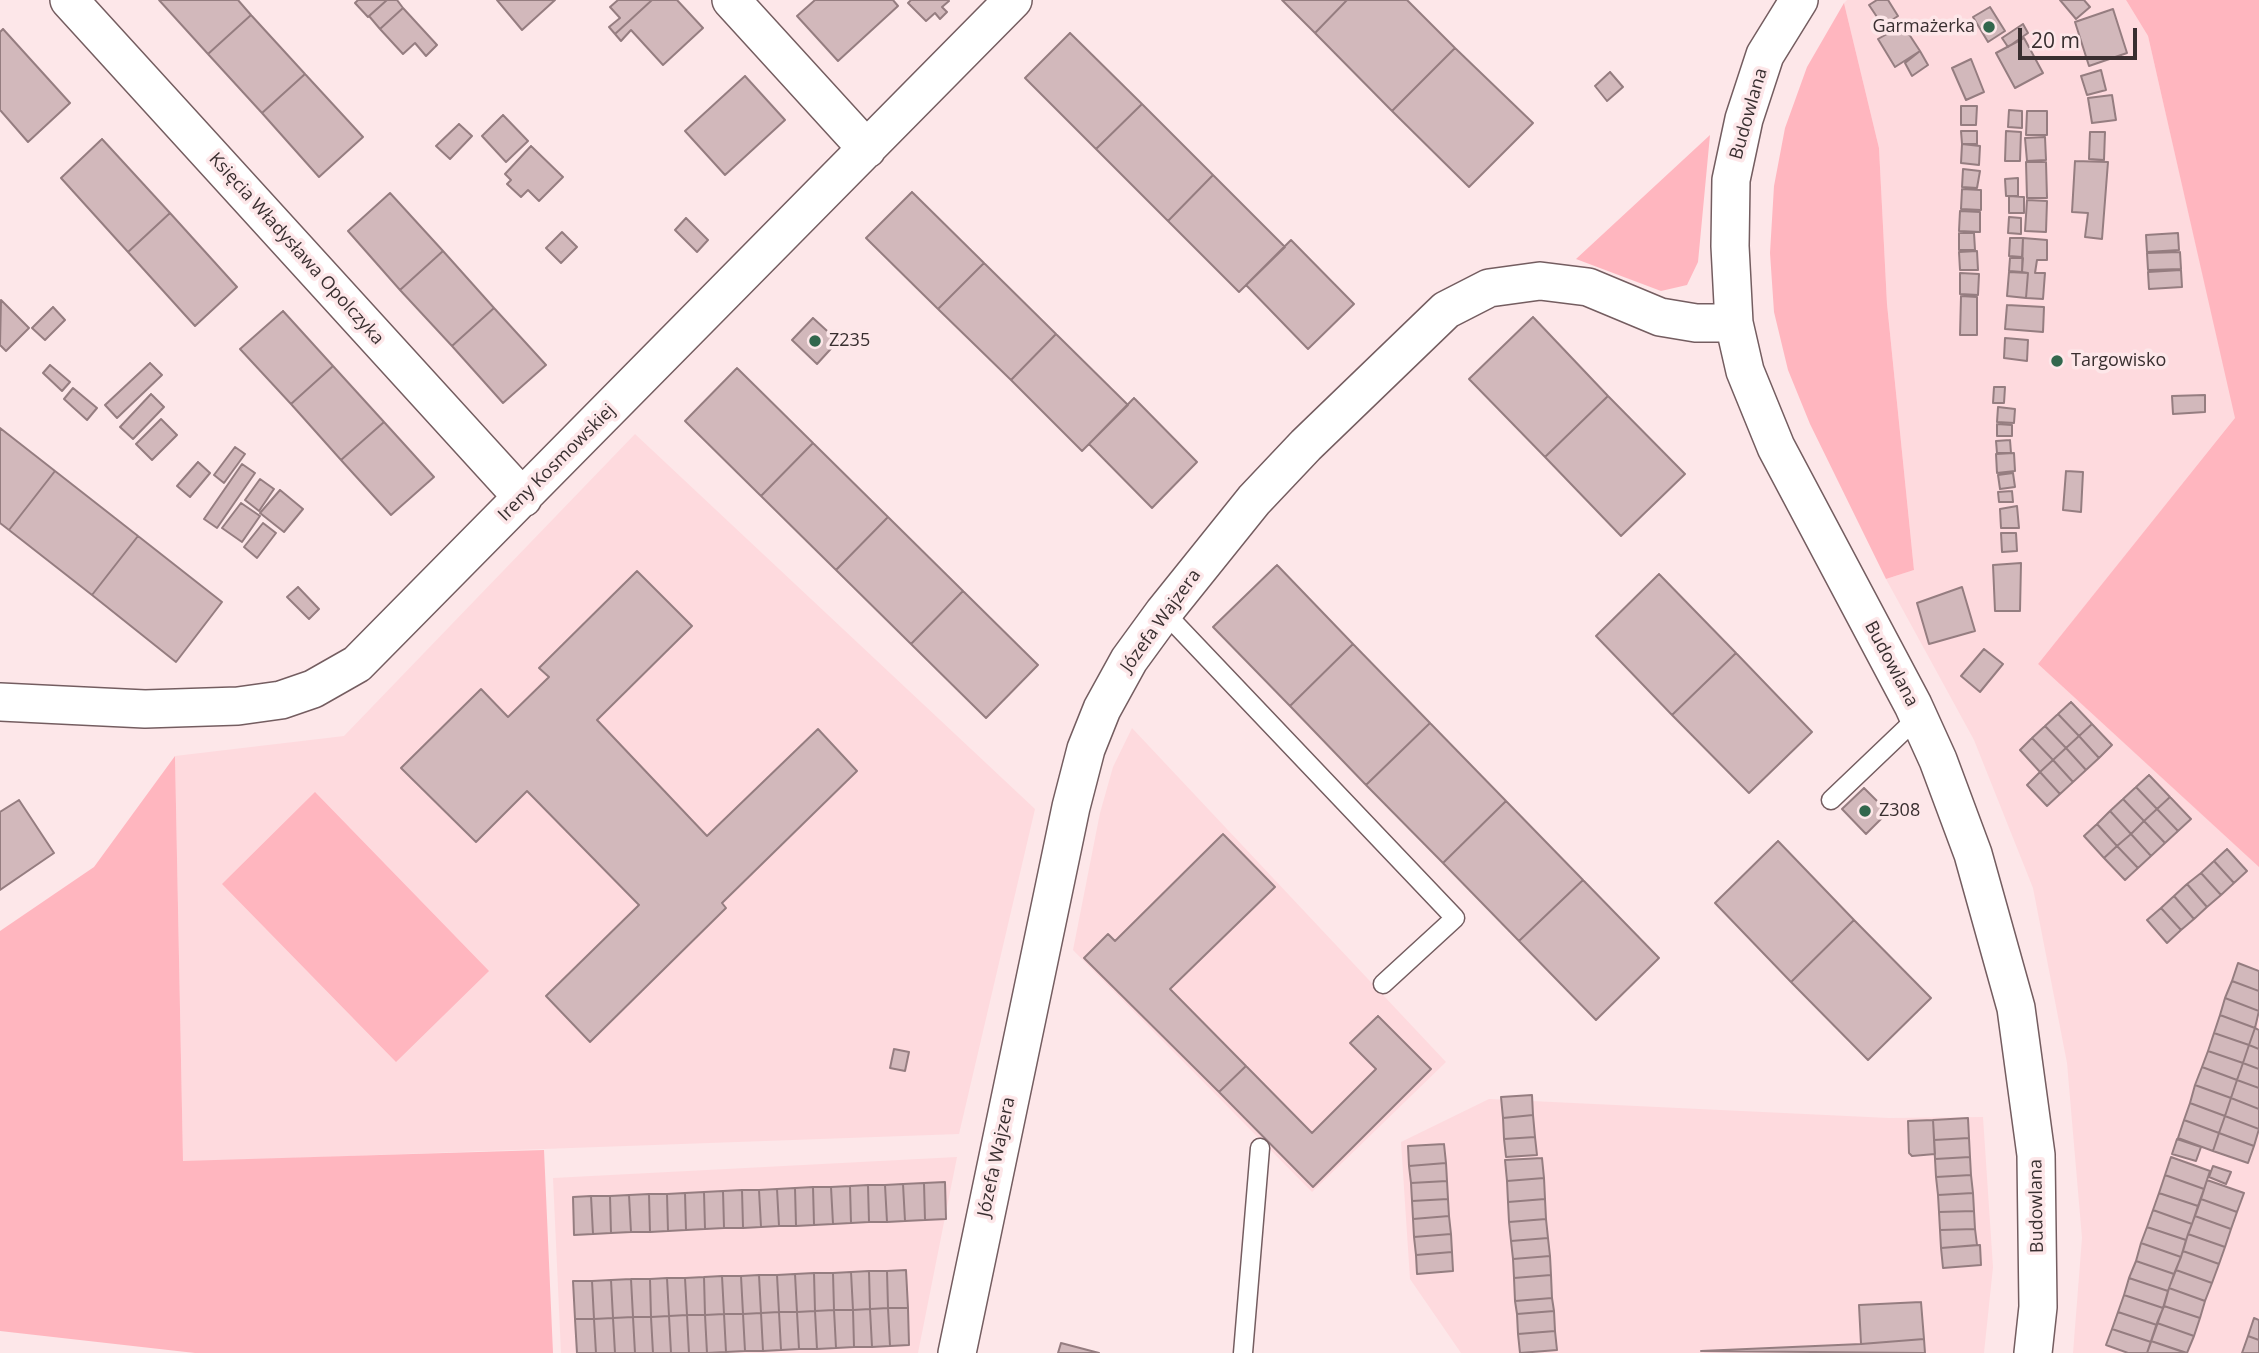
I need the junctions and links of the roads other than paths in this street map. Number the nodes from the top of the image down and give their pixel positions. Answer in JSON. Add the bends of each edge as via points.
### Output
{"nodes":[{"id":1,"x":69,"y":0,"type":"edge"},
{"id":2,"x":731,"y":0,"type":"edge"},
{"id":3,"x":1013,"y":0,"type":"edge"},
{"id":4,"x":1799,"y":0,"type":"edge"},
{"id":5,"x":867,"y":149,"type":"junction"},
{"id":6,"x":1734,"y":323,"type":"junction"},
{"id":7,"x":523,"y":498,"type":"junction"},
{"id":8,"x":1164,"y":612,"type":"junction"},
{"id":9,"x":0,"y":702,"type":"edge"},
{"id":10,"x":1918,"y":717,"type":"junction"},
{"id":11,"x":1832,"y":800,"type":"dead end"},
{"id":12,"x":1383,"y":984,"type":"dead end"},
{"id":13,"x":1260,"y":1148,"type":"dead end"},
{"id":14,"x":957,"y":1353,"type":"edge"},
{"id":15,"x":1242,"y":1353,"type":"edge"},
{"id":16,"x":2033,"y":1353,"type":"edge"}],
"edges":[{"from":1,"to":7,"type":"street","name":"Księcia Władysława Opolczyka"},
{"from":2,"to":5,"type":"street"},
{"from":3,"to":5,"type":"street","name":"Ireny Kosmowskiej"},
{"from":4,"to":6,"type":"street","name":"Budowlana","via":[[1765,55],[1731,180]]},
{"from":5,"to":7,"type":"street","name":"Ireny Kosmowskiej"},
{"from":6,"to":8,"type":"street","name":"Józefa Wajzera","via":[[1660,317],[1588,287],[1540,281],[1489,288],[1446,310],[1306,445],[1254,500]]},
{"from":6,"to":10,"type":"street","name":"Budowlana","via":[[1745,371],[1776,447]]},
{"from":7,"to":9,"type":"street","name":"Ireny Kosmowskiej","via":[[357,664],[313,689],[281,700],[195,710]]},
{"from":8,"to":12,"type":"lane","via":[[1455,918]]},
{"from":8,"to":14,"type":"street","name":"Józefa Wajzera","via":[[1129,660],[1086,749]]},
{"from":10,"to":11,"type":"lane"},
{"from":10,"to":16,"type":"street","name":"Budowlana","via":[[1973,854],[2016,1008],[2036,1155],[2038,1307]]},
{"from":13,"to":15,"type":"lane"}]}
